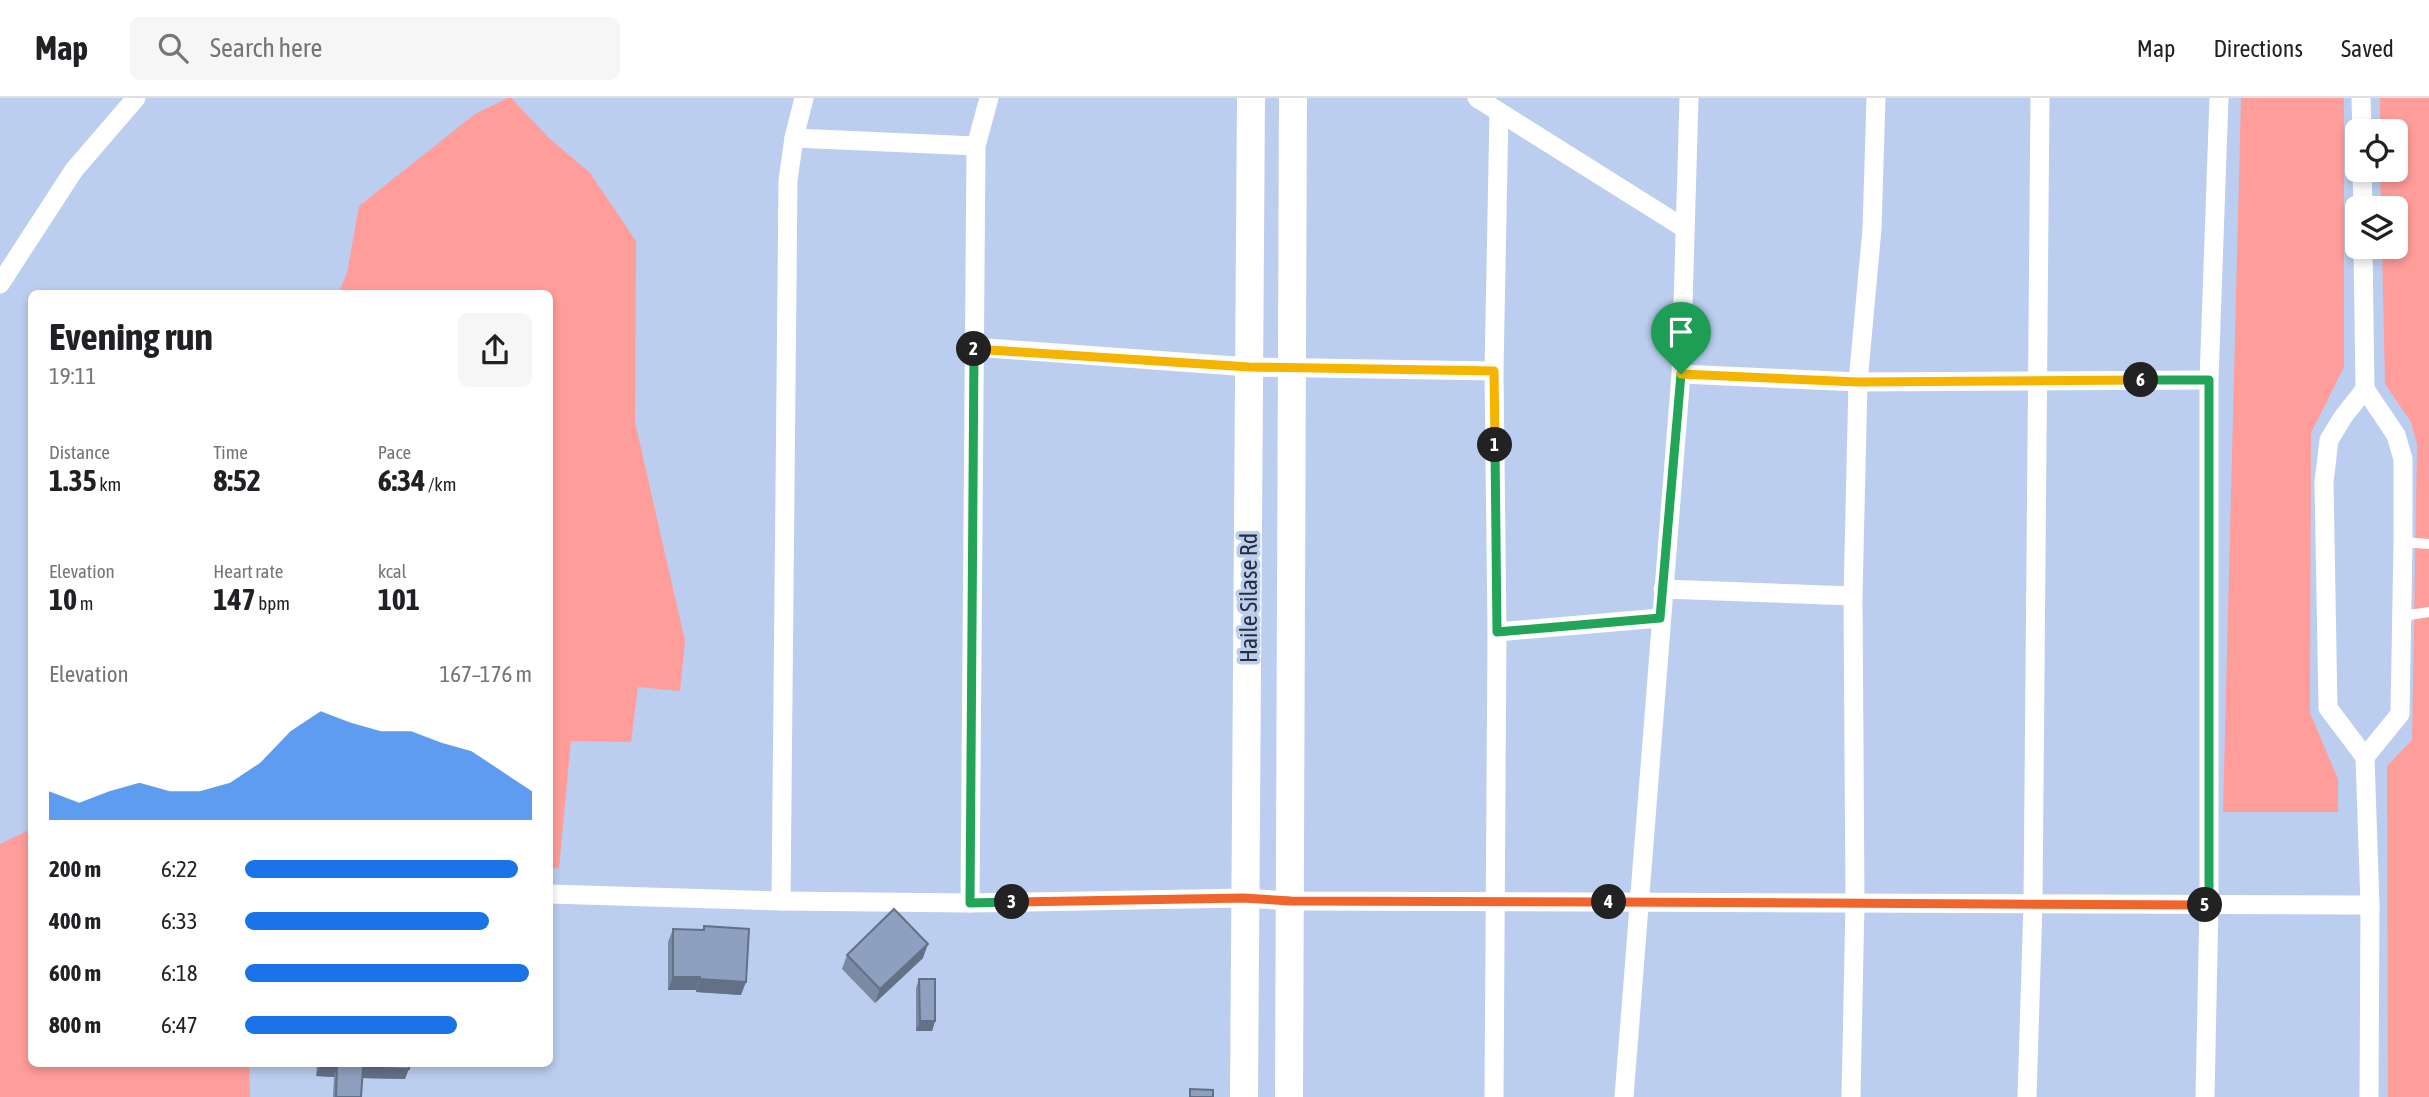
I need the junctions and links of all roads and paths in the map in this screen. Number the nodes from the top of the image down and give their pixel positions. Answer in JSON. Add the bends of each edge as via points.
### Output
{"nodes":[{"id":1,"x":136,"y":98,"type":"edge"},
{"id":2,"x":804,"y":98,"type":"edge"},
{"id":3,"x":989,"y":98,"type":"edge"},
{"id":4,"x":1251,"y":98,"type":"edge"},
{"id":5,"x":1293,"y":98,"type":"edge"},
{"id":6,"x":1477,"y":98,"type":"edge"},
{"id":7,"x":1689,"y":98,"type":"edge"},
{"id":8,"x":1877,"y":98,"type":"edge"},
{"id":9,"x":2040,"y":98,"type":"edge"},
{"id":10,"x":2219,"y":98,"type":"edge"},
{"id":11,"x":2361,"y":98,"type":"edge"},
{"id":12,"x":1499,"y":112,"type":"junction"},
{"id":13,"x":2362,"y":119,"type":"edge"},
{"id":14,"x":794,"y":138,"type":"junction"},
{"id":15,"x":976,"y":146,"type":"junction"},
{"id":16,"x":1251,"y":155,"type":"junction"},
{"id":17,"x":1293,"y":155,"type":"junction"},
{"id":18,"x":1684,"y":228,"type":"junction"},
{"id":19,"x":2363,"y":259,"type":"edge"},
{"id":20,"x":0,"y":284,"type":"edge"},
{"id":21,"x":974,"y":347,"type":"junction"},
{"id":22,"x":1249,"y":367,"type":"junction"},
{"id":23,"x":1292,"y":369,"type":"junction"},
{"id":24,"x":1494,"y":371,"type":"junction"},
{"id":25,"x":1681,"y":374,"type":"junction"},
{"id":26,"x":2036,"y":379,"type":"junction"},
{"id":27,"x":2209,"y":380,"type":"junction"},
{"id":28,"x":1858,"y":382,"type":"junction"},
{"id":29,"x":2365,"y":389,"type":"junction"},
{"id":30,"x":2418,"y":543,"type":"edge"},
{"id":31,"x":1663,"y":589,"type":"junction"},
{"id":32,"x":1853,"y":596,"type":"junction"},
{"id":33,"x":2418,"y":613,"type":"edge"},
{"id":34,"x":1660,"y":618,"type":"junction"},
{"id":35,"x":1497,"y":632,"type":"junction"},
{"id":36,"x":2365,"y":757,"type":"junction"},
{"id":37,"x":553,"y":894,"type":"edge"},
{"id":38,"x":1244,"y":898,"type":"junction"},
{"id":39,"x":781,"y":901,"type":"junction"},
{"id":40,"x":1291,"y":901,"type":"junction"},
{"id":41,"x":1496,"y":901,"type":"junction"},
{"id":42,"x":1639,"y":902,"type":"junction"},
{"id":43,"x":970,"y":903,"type":"junction"},
{"id":44,"x":1855,"y":903,"type":"junction"},
{"id":45,"x":2034,"y":904,"type":"junction"},
{"id":46,"x":2209,"y":905,"type":"junction"},
{"id":47,"x":2370,"y":905,"type":"junction"},
{"id":48,"x":1244,"y":1097,"type":"edge"},
{"id":49,"x":1289,"y":1097,"type":"edge"},
{"id":50,"x":1494,"y":1097,"type":"edge"},
{"id":51,"x":1624,"y":1097,"type":"edge"},
{"id":52,"x":1851,"y":1097,"type":"edge"},
{"id":53,"x":2026,"y":1097,"type":"edge"},
{"id":54,"x":2205,"y":1097,"type":"edge"},
{"id":55,"x":2369,"y":1097,"type":"edge"}],
"edges":[{"from":1,"to":20,"type":"street","via":[[74,170]]},
{"from":2,"to":14,"type":"street"},
{"from":3,"to":15,"type":"street"},
{"from":4,"to":16,"type":"main road","name":"Haile Silase Rd"},
{"from":5,"to":17,"type":"main road","name":"Haile Silase Rd"},
{"from":6,"to":12,"type":"street"},
{"from":7,"to":18,"type":"street"},
{"from":8,"to":28,"type":"street","via":[[1872,229]]},
{"from":9,"to":26,"type":"street"},
{"from":10,"to":27,"type":"street"},
{"from":11,"to":13,"type":"street"},
{"from":12,"to":18,"type":"street"},
{"from":12,"to":24,"type":"street"},
{"from":14,"to":15,"type":"street"},
{"from":14,"to":39,"type":"street","via":[[788,180]]},
{"from":15,"to":21,"type":"street"},
{"from":16,"to":17,"type":"main road"},
{"from":16,"to":22,"type":"main road","name":"Haile Silase Rd"},
{"from":17,"to":23,"type":"main road","name":"Haile Silase Rd"},
{"from":18,"to":25,"type":"street"},
{"from":19,"to":29,"type":"street"},
{"from":21,"to":22,"type":"street"},
{"from":21,"to":43,"type":"street"},
{"from":22,"to":23,"type":"street"},
{"from":22,"to":38,"type":"main road","name":"Haile Silase Rd"},
{"from":23,"to":24,"type":"street"},
{"from":23,"to":40,"type":"main road","name":"Haile Silase Rd"},
{"from":24,"to":35,"type":"street"},
{"from":25,"to":28,"type":"street"},
{"from":25,"to":31,"type":"street"},
{"from":26,"to":27,"type":"street"},
{"from":26,"to":28,"type":"street"},
{"from":26,"to":45,"type":"street"},
{"from":27,"to":46,"type":"street"},
{"from":28,"to":32,"type":"street"},
{"from":29,"to":30,"type":"street","via":[[2396,435]]},
{"from":29,"to":36,"type":"street","via":[[2329,439],[2324,482],[2328,708]]},
{"from":30,"to":33,"type":"street"},
{"from":31,"to":32,"type":"street"},
{"from":31,"to":34,"type":"street"},
{"from":32,"to":44,"type":"street"},
{"from":33,"to":36,"type":"street","via":[[2400,714]]},
{"from":34,"to":35,"type":"street"},
{"from":34,"to":42,"type":"street"},
{"from":35,"to":41,"type":"street"},
{"from":36,"to":47,"type":"street"},
{"from":37,"to":39,"type":"street"},
{"from":38,"to":40,"type":"street"},
{"from":38,"to":43,"type":"street"},
{"from":38,"to":48,"type":"main road","name":"Haile Silase Rd"},
{"from":39,"to":43,"type":"street"},
{"from":40,"to":41,"type":"street"},
{"from":40,"to":49,"type":"main road","name":"Haile Silase Rd"},
{"from":41,"to":42,"type":"street"},
{"from":41,"to":50,"type":"street"},
{"from":42,"to":44,"type":"street"},
{"from":42,"to":51,"type":"street"},
{"from":44,"to":45,"type":"street"},
{"from":44,"to":52,"type":"street"},
{"from":45,"to":46,"type":"street"},
{"from":45,"to":53,"type":"street"},
{"from":46,"to":47,"type":"street"},
{"from":46,"to":54,"type":"street"},
{"from":47,"to":55,"type":"street"}]}
